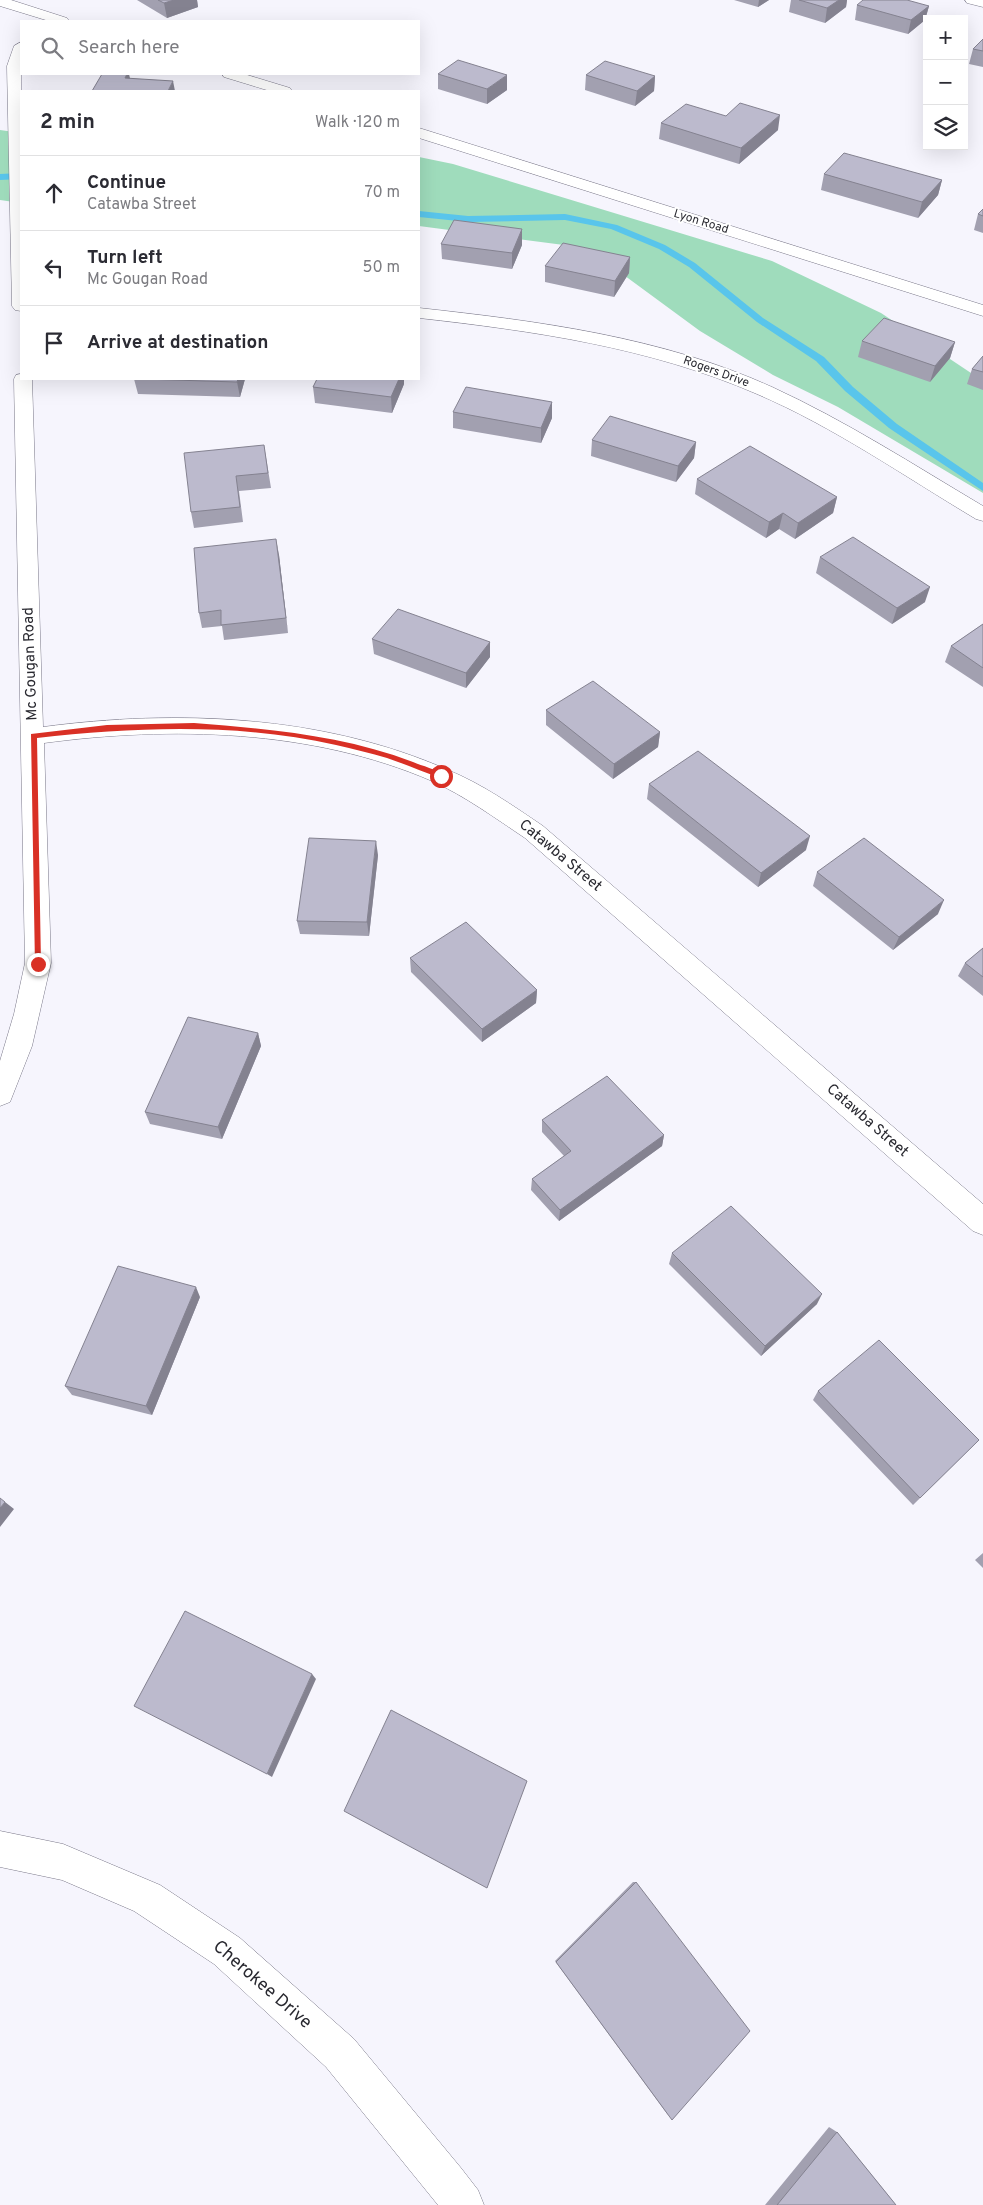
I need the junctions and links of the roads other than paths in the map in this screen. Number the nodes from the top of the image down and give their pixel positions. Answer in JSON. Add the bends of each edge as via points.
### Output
{"nodes":[{"id":1,"x":972,"y":0,"type":"edge"},
{"id":2,"x":0,"y":1,"type":"edge"},
{"id":3,"x":983,"y":3,"type":"edge"},
{"id":4,"x":53,"y":20,"type":"edge"},
{"id":5,"x":20,"y":49,"type":"edge"},
{"id":6,"x":232,"y":75,"type":"edge"},
{"id":7,"x":282,"y":90,"type":"edge"},
{"id":8,"x":420,"y":133,"type":"edge"},
{"id":9,"x":17,"y":304,"type":"edge"},
{"id":10,"x":983,"y":311,"type":"edge"},
{"id":11,"x":420,"y":313,"type":"edge"},
{"id":12,"x":23,"y":380,"type":"edge"},
{"id":13,"x":983,"y":515,"type":"edge"},
{"id":14,"x":33,"y":736,"type":"junction"},
{"id":15,"x":0,"y":1094,"type":"edge"},
{"id":16,"x":983,"y":1222,"type":"edge"},
{"id":17,"x":0,"y":1849,"type":"edge"},
{"id":18,"x":463,"y":2205,"type":"edge"}],
"edges":[{"from":1,"to":3,"type":"street"},
{"from":2,"to":4,"type":"street"},
{"from":5,"to":9,"type":"street","via":[[14,66]]},
{"from":6,"to":7,"type":"street"},
{"from":8,"to":10,"type":"street","name":"Lyon Road"},
{"from":11,"to":13,"type":"street","name":"Rogers Drive","via":[[593,338],[671,356],[732,377],[829,424]]},
{"from":12,"to":14,"type":"street","name":"Mc Gougan Road"},
{"from":14,"to":15,"type":"street","name":"Mc Gougan Road","via":[[38,964],[28,1017]]},
{"from":14,"to":16,"type":"street","name":"Catawba Street","via":[[107,728],[184,726],[279,733],[335,742],[389,756],[441,776],[489,801],[534,832]]},
{"from":17,"to":18,"type":"street","name":"Cherokee Drive","via":[[63,1862],[147,1898],[227,1951],[340,2053]]}]}
